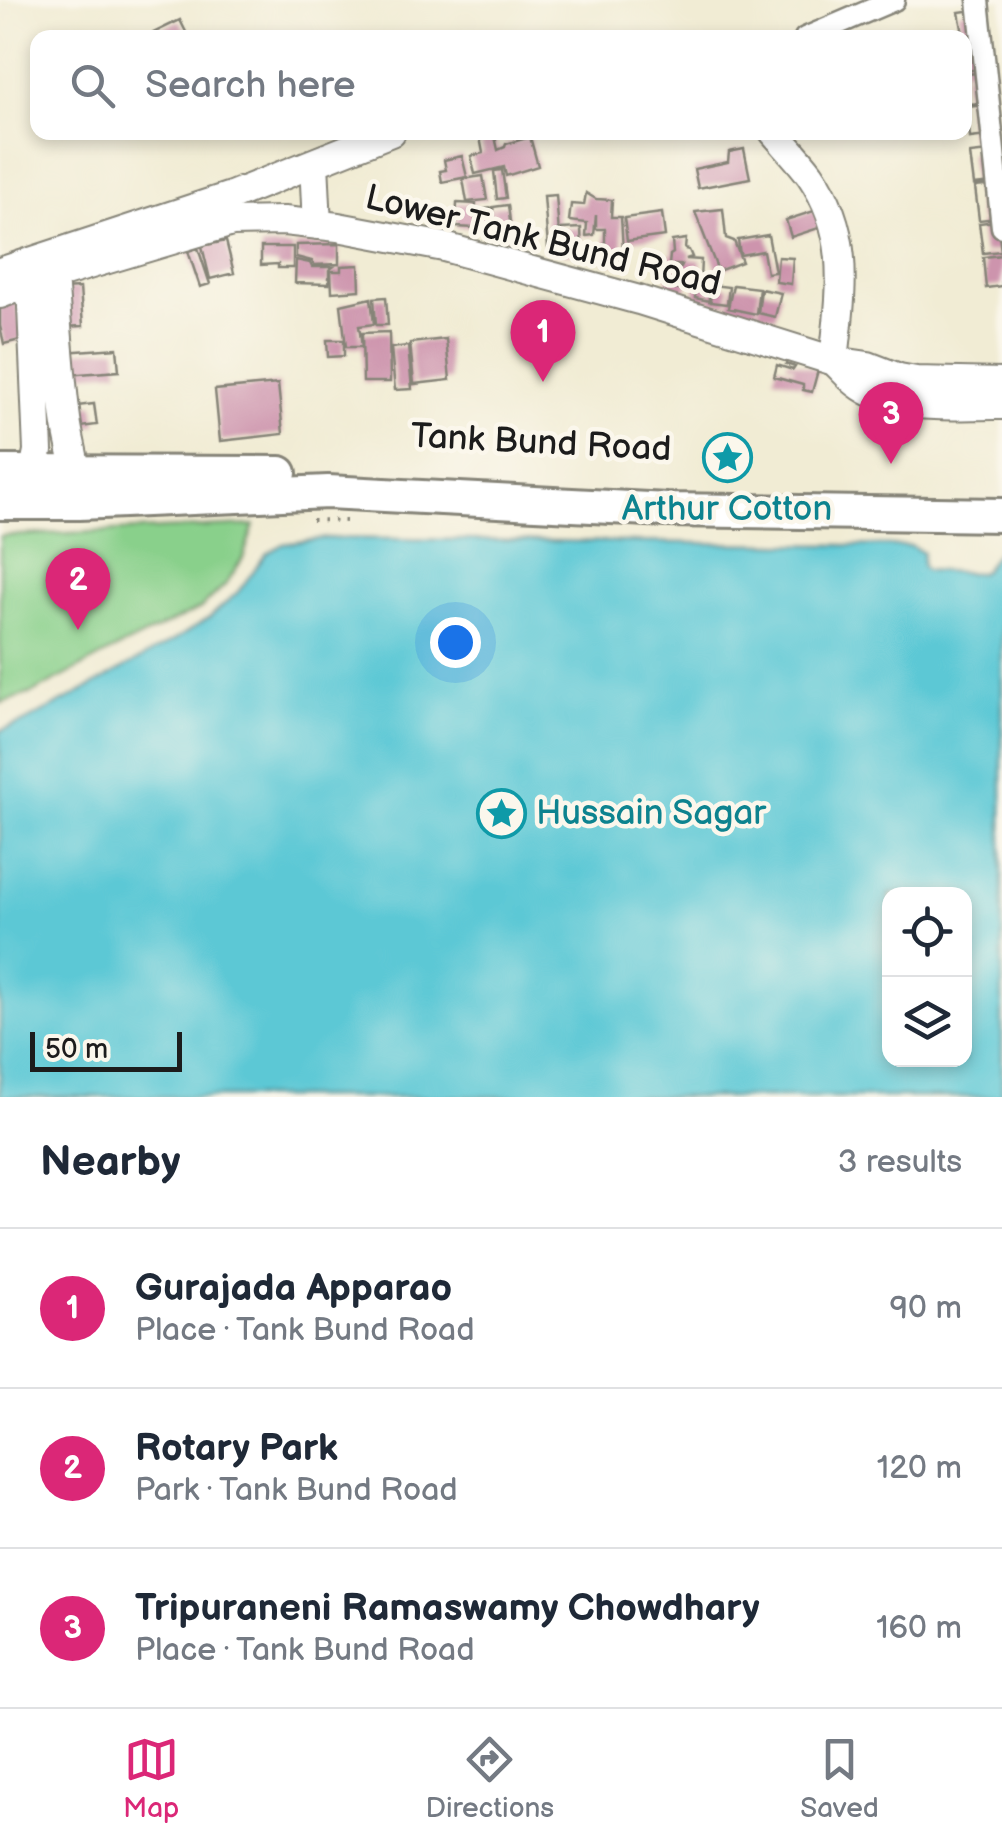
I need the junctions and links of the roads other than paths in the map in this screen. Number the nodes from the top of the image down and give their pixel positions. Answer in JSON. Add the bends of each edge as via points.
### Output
{"nodes":[{"id":1,"x":894,"y":0,"type":"edge"},
{"id":2,"x":978,"y":0,"type":"edge"},
{"id":3,"x":824,"y":30,"type":"edge"},
{"id":4,"x":371,"y":140,"type":"edge"},
{"id":5,"x":781,"y":140,"type":"edge"},
{"id":6,"x":314,"y":163,"type":"junction"},
{"id":7,"x":317,"y":225,"type":"junction"},
{"id":8,"x":1002,"y":226,"type":"edge"},
{"id":9,"x":0,"y":272,"type":"edge"},
{"id":10,"x":42,"y":280,"type":"junction"},
{"id":11,"x":0,"y":294,"type":"edge"},
{"id":12,"x":834,"y":361,"type":"junction"},
{"id":13,"x":1002,"y":383,"type":"edge"},
{"id":14,"x":1002,"y":405,"type":"edge"},
{"id":15,"x":0,"y":472,"type":"edge"},
{"id":16,"x":34,"y":487,"type":"junction"},
{"id":17,"x":78,"y":487,"type":"junction"},
{"id":18,"x":1002,"y":494,"type":"edge"},
{"id":19,"x":0,"y":503,"type":"edge"},
{"id":20,"x":1002,"y":515,"type":"edge"}],
"edges":[{"from":1,"to":3,"type":"street"},
{"from":2,"to":8,"type":"street"},
{"from":4,"to":6,"type":"main road"},
{"from":5,"to":12,"type":"main road","via":[[810,174],[838,242],[842,272]]},
{"from":6,"to":7,"type":"main road"},
{"from":6,"to":9,"type":"main road"},
{"from":7,"to":10,"type":"main road","name":"Lower Tank Bund Road","via":[[232,222]]},
{"from":7,"to":12,"type":"main road","name":"Lower Tank Bund Road","via":[[444,247]]},
{"from":10,"to":11,"type":"main road","name":"Lower Tank Bund Road"},
{"from":10,"to":16,"type":"main road"},
{"from":10,"to":17,"type":"main road"},
{"from":12,"to":13,"type":"main road","name":"Lower Tank Bund Road","via":[[916,381]]},
{"from":12,"to":14,"type":"main road","name":"Lower Tank Bund Road","via":[[858,384],[893,400]]},
{"from":15,"to":16,"type":"highway"},
{"from":16,"to":17,"type":"highway","name":"Tank Bund Road"},
{"from":16,"to":19,"type":"highway","name":"Tank Bund Road"},
{"from":17,"to":18,"type":"highway","name":"Tank Bund Road","via":[[324,473],[668,489]]},
{"from":17,"to":20,"type":"highway","via":[[667,510]]}]}
